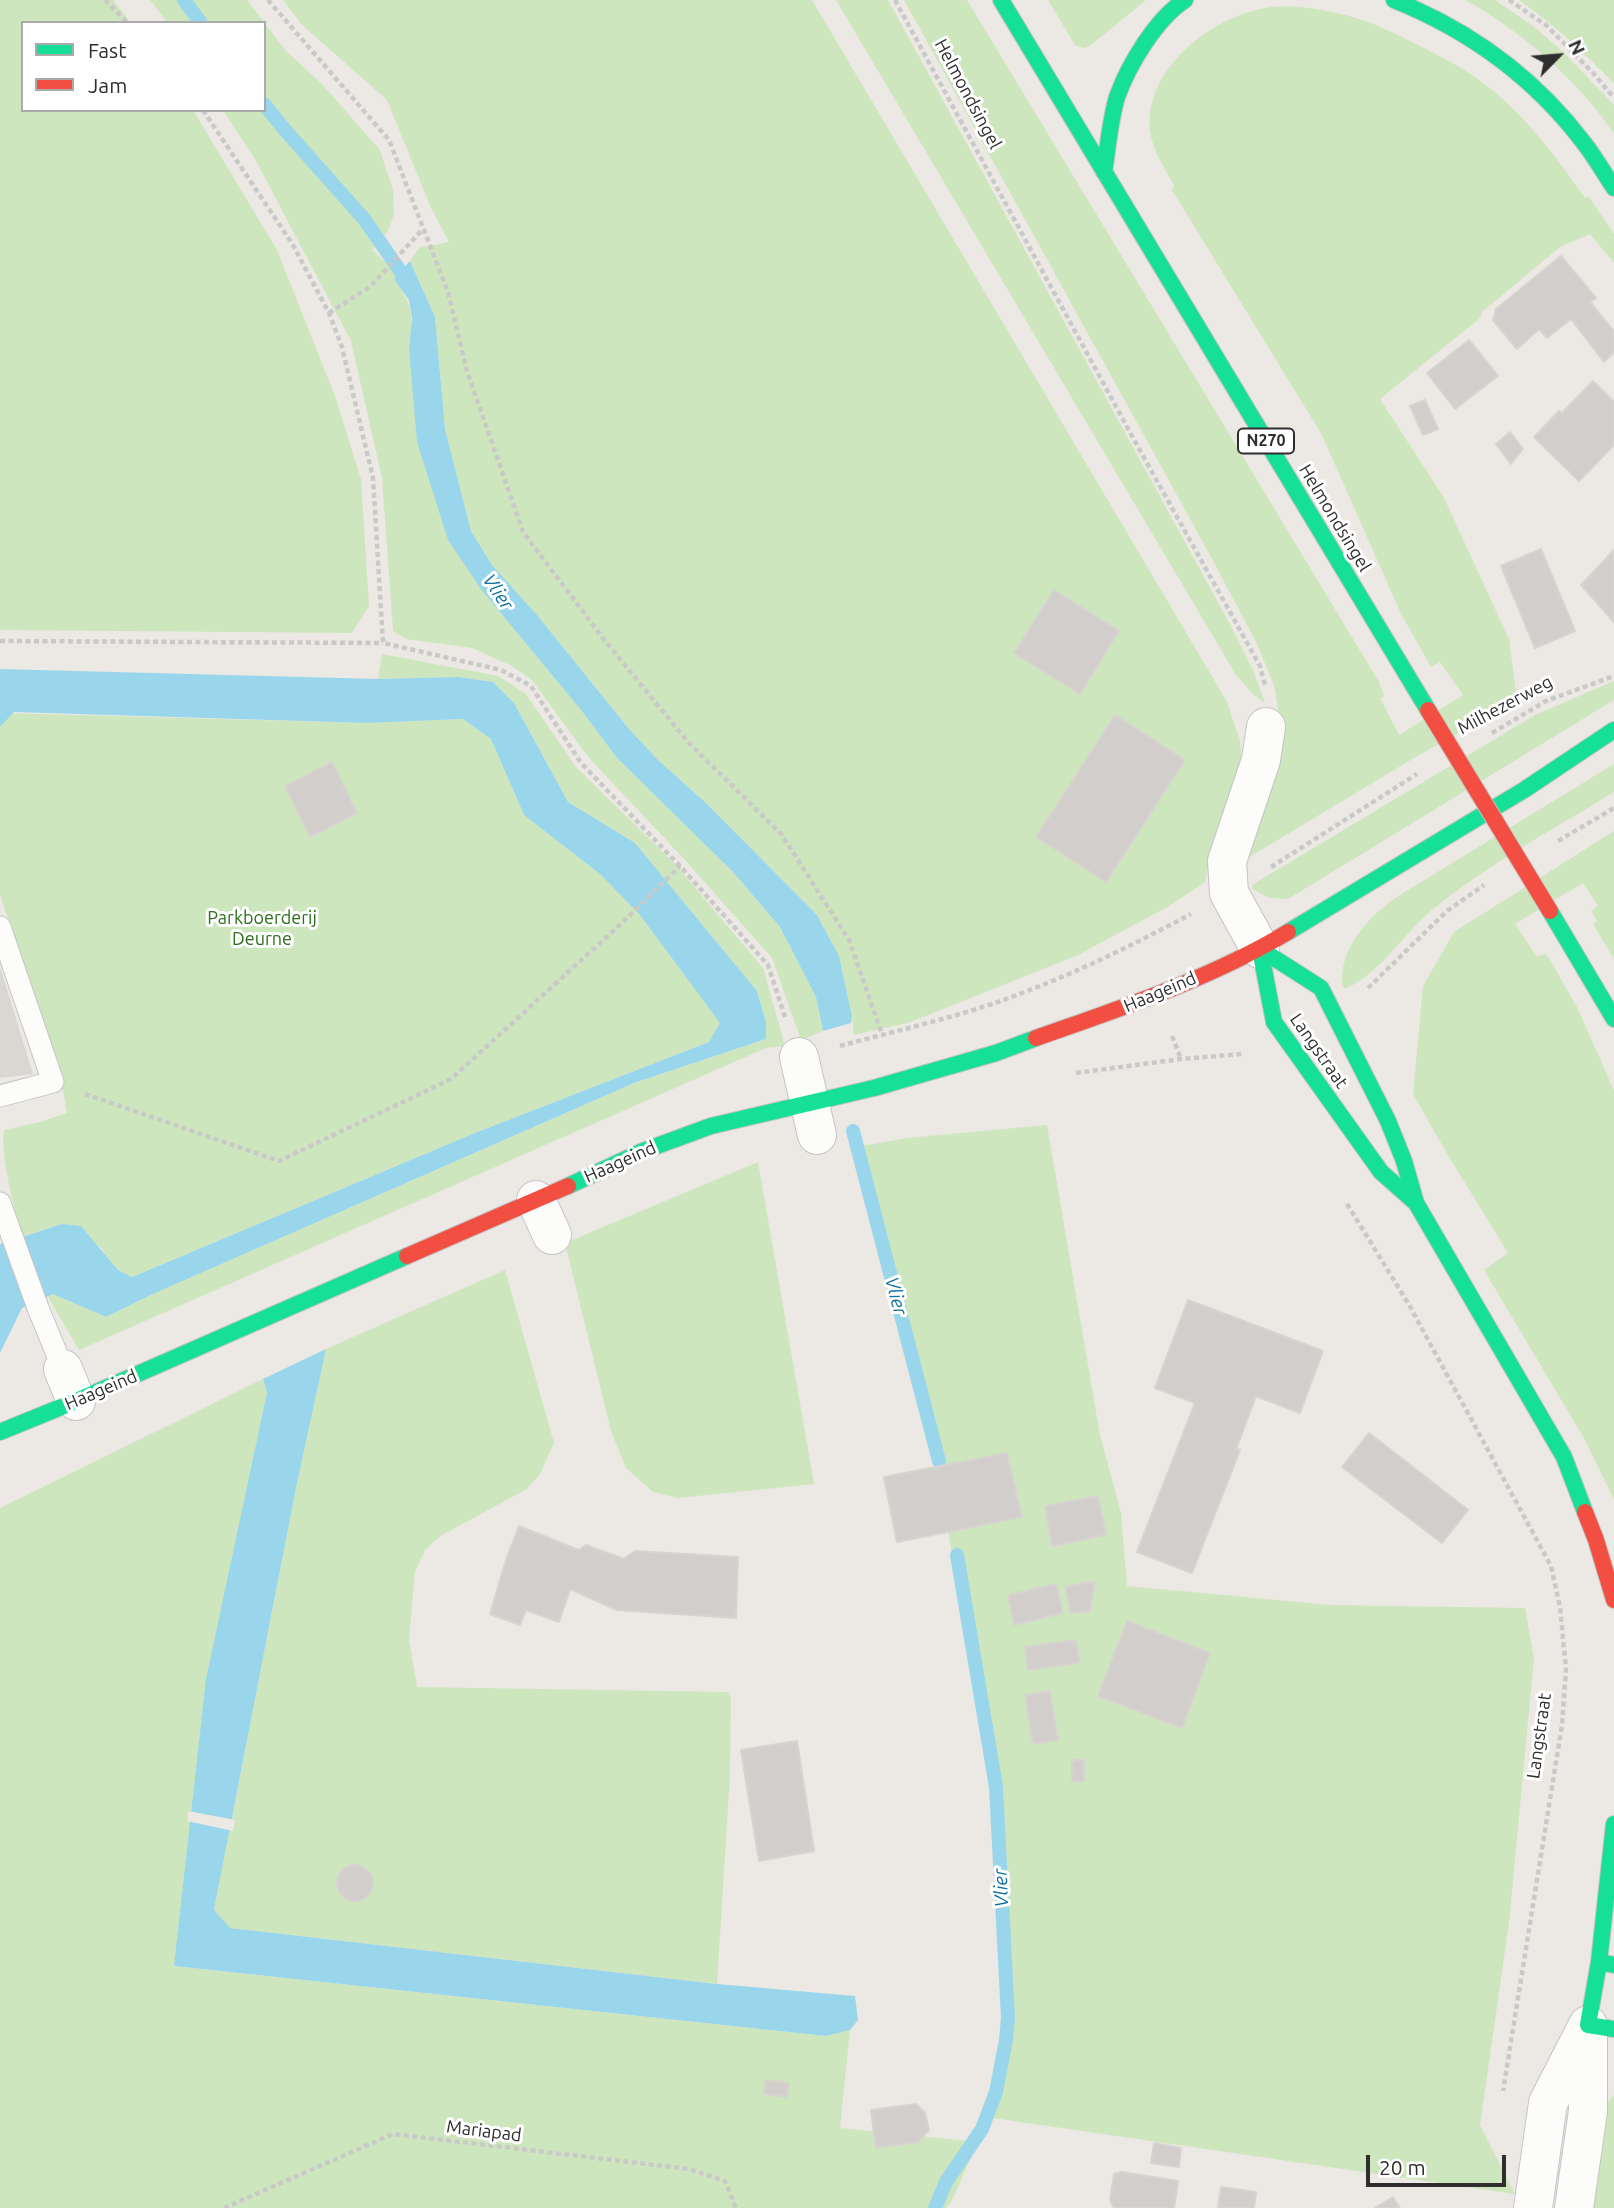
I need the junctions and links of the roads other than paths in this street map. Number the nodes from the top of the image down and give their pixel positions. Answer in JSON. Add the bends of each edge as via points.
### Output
{"nodes":[{"id":1,"x":1000,"y":0,"type":"edge"},
{"id":2,"x":1185,"y":0,"type":"edge"},
{"id":3,"x":1394,"y":0,"type":"edge"},
{"id":4,"x":1104,"y":172,"type":"junction"},
{"id":5,"x":1614,"y":188,"type":"edge"},
{"id":6,"x":1266,"y":727,"type":"road end"},
{"id":7,"x":1614,"y":730,"type":"edge"},
{"id":8,"x":0,"y":927,"type":"edge"},
{"id":9,"x":1260,"y":949,"type":"junction"},
{"id":10,"x":1614,"y":1019,"type":"edge"},
{"id":11,"x":799,"y":1057,"type":"road end"},
{"id":12,"x":0,"y":1096,"type":"edge"},
{"id":13,"x":813,"y":1119,"type":"junction"},
{"id":14,"x":536,"y":1199,"type":"junction"},
{"id":15,"x":0,"y":1203,"type":"edge"},
{"id":16,"x":1416,"y":1203,"type":"junction"},
{"id":17,"x":552,"y":1235,"type":"dead end"},
{"id":18,"x":70,"y":1385,"type":"junction"},
{"id":19,"x":0,"y":1432,"type":"edge"},
{"id":20,"x":1614,"y":1600,"type":"edge"},
{"id":21,"x":1614,"y":1824,"type":"edge"},
{"id":22,"x":1606,"y":1964,"type":"edge"},
{"id":23,"x":1605,"y":2033,"type":"edge"},
{"id":24,"x":1534,"y":2208,"type":"edge"},
{"id":25,"x":1574,"y":2208,"type":"edge"}],
"edges":[{"from":1,"to":4,"type":"main road","name":"Helmondsingel","number":"N270"},
{"from":2,"to":4,"type":"main road","via":[[1173,8],[1136,56],[1117,98]]},
{"from":3,"to":5,"type":"main road","via":[[1486,47],[1536,89],[1584,143]]},
{"from":4,"to":10,"type":"main road","name":"Helmondsingel","number":"N270","bridge":true},
{"from":6,"to":9,"type":"street","via":[[1261,760],[1227,862],[1229,893]]},
{"from":7,"to":9,"type":"main road","name":"Haageind","via":[[1524,790]]},
{"from":8,"to":12,"type":"lane","via":[[52,1082]]},
{"from":9,"to":13,"type":"main road","name":"Haageind","via":[[1156,995],[1020,1045],[874,1088]]},
{"from":9,"to":16,"type":"main road","name":"Langstraat","via":[[1274,1023],[1381,1171]]},
{"from":9,"to":16,"type":"main road","name":"Langstraat","via":[[1321,988],[1388,1121]]},
{"from":11,"to":13,"type":"street"},
{"from":13,"to":14,"type":"main road","name":"Haageind","via":[[711,1126],[642,1150]]},
{"from":14,"to":17,"type":"street"},
{"from":14,"to":18,"type":"main road","name":"Haageind"},
{"from":15,"to":18,"type":"lane"},
{"from":16,"to":20,"type":"main road","name":"Langstraat","via":[[1564,1457]]},
{"from":18,"to":19,"type":"main road","name":"Haageind"},
{"from":21,"to":22,"type":"main road"},
{"from":22,"to":23,"type":"main road"},
{"from":23,"to":24,"type":"street","via":[[1548,2103]]},
{"from":23,"to":25,"type":"street"}]}
